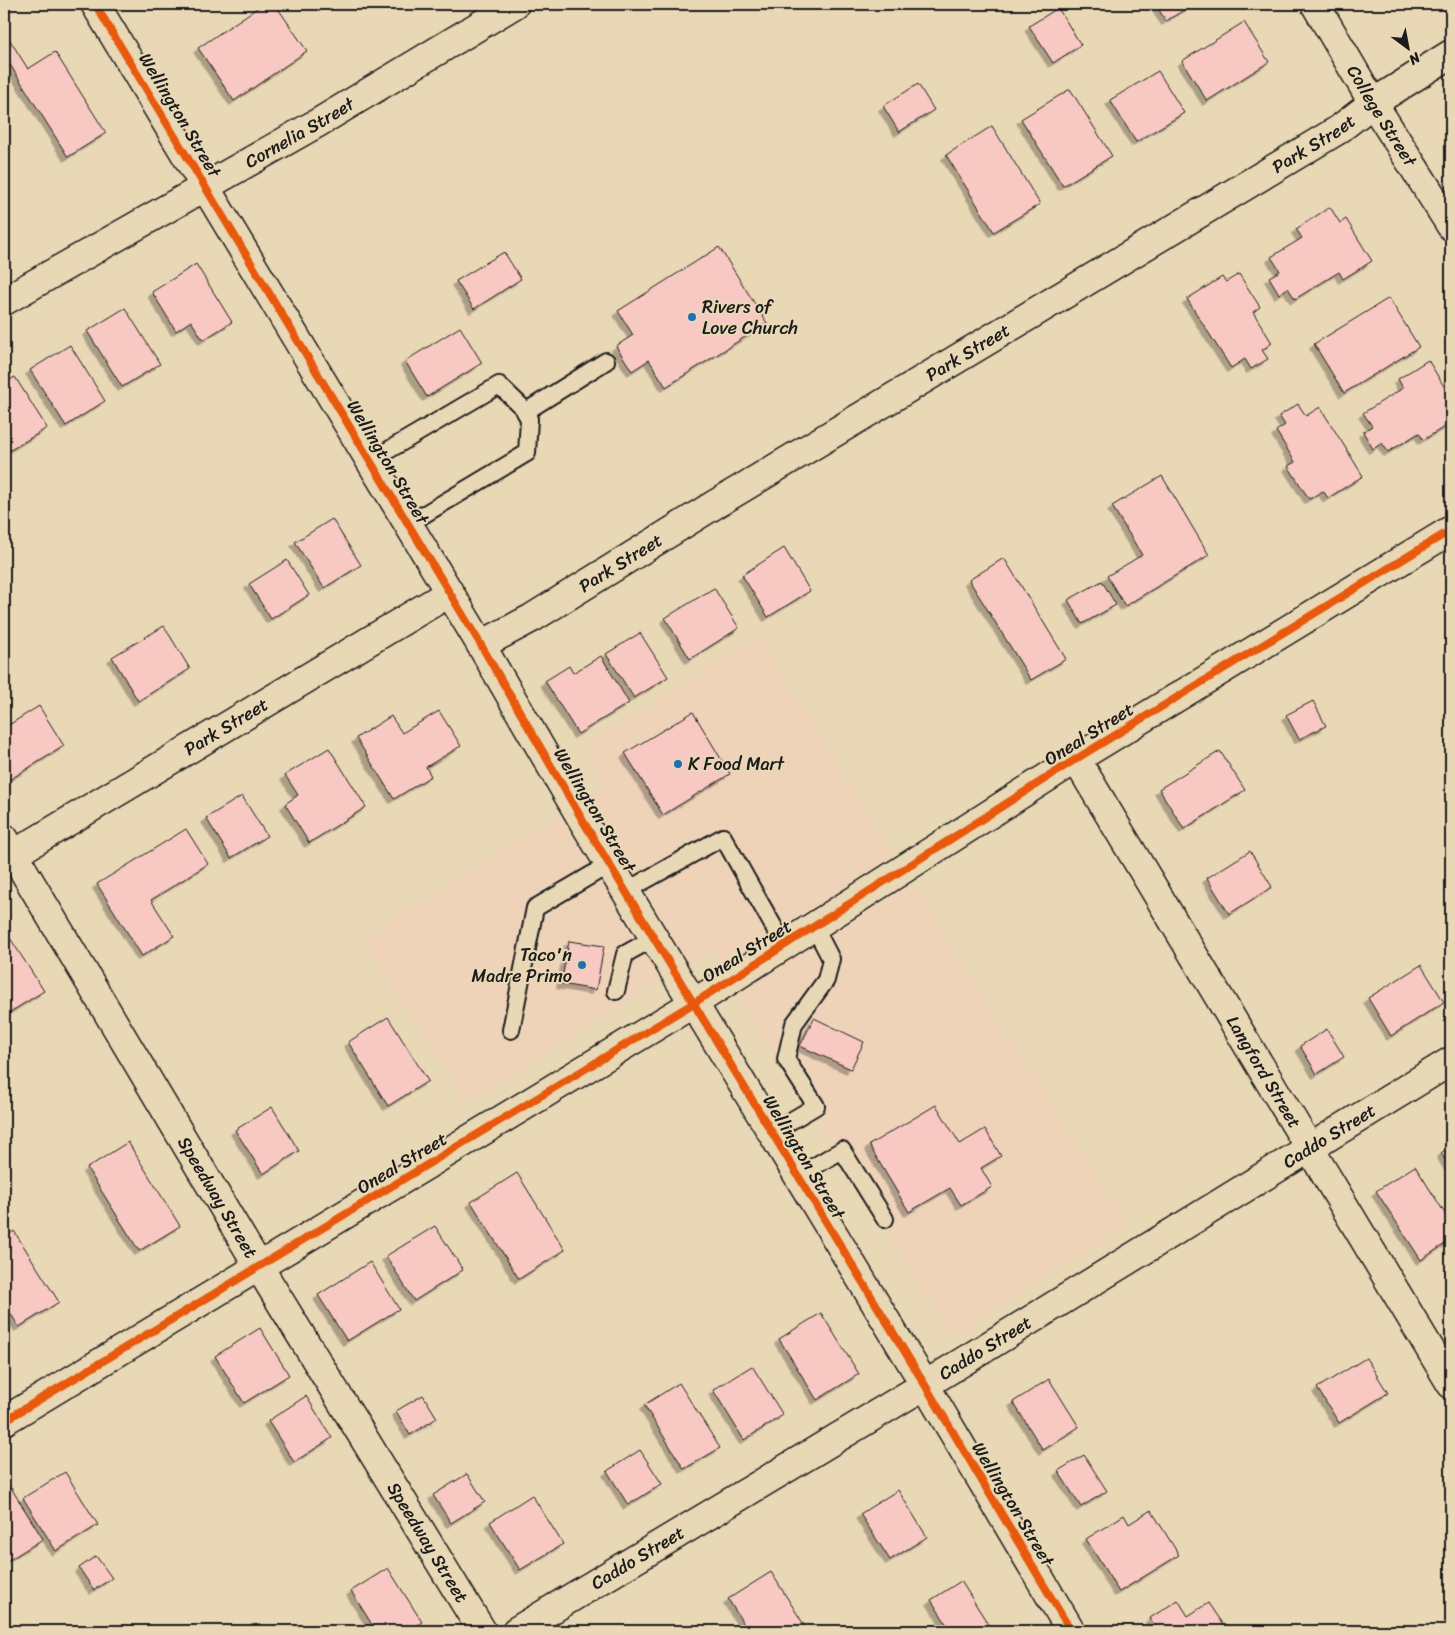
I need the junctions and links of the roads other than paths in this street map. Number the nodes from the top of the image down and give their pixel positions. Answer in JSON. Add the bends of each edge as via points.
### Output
{"nodes":[{"id":1,"x":95,"y":4,"type":"edge"},
{"id":2,"x":515,"y":4,"type":"edge"},
{"id":3,"x":1315,"y":4,"type":"edge"},
{"id":4,"x":1451,"y":54,"type":"edge"},
{"id":5,"x":1373,"y":103,"type":"junction"},
{"id":6,"x":206,"y":186,"type":"junction"},
{"id":7,"x":1451,"y":226,"type":"edge"},
{"id":8,"x":4,"y":301,"type":"edge"},
{"id":9,"x":606,"y":361,"type":"dead end"},
{"id":10,"x":525,"y":412,"type":"junction"},
{"id":11,"x":370,"y":461,"type":"junction"},
{"id":12,"x":408,"y":524,"type":"junction"},
{"id":13,"x":1451,"y":530,"type":"edge"},
{"id":14,"x":450,"y":593,"type":"junction"},
{"id":15,"x":481,"y":645,"type":"junction"},
{"id":16,"x":1076,"y":759,"type":"junction"},
{"id":17,"x":7,"y":851,"type":"edge"},
{"id":18,"x":610,"y":864,"type":"junction"},
{"id":19,"x":626,"y":891,"type":"junction"},
{"id":20,"x":814,"y":926,"type":"junction"},
{"id":21,"x":654,"y":938,"type":"junction"},
{"id":22,"x":784,"y":945,"type":"junction"},
{"id":23,"x":616,"y":991,"type":"dead end"},
{"id":24,"x":694,"y":1003,"type":"junction"},
{"id":25,"x":512,"y":1030,"type":"dead end"},
{"id":26,"x":1451,"y":1061,"type":"edge"},
{"id":27,"x":772,"y":1132,"type":"junction"},
{"id":28,"x":1309,"y":1148,"type":"junction"},
{"id":29,"x":798,"y":1176,"type":"junction"},
{"id":30,"x":885,"y":1219,"type":"dead end"},
{"id":31,"x":259,"y":1267,"type":"junction"},
{"id":32,"x":1451,"y":1384,"type":"edge"},
{"id":33,"x":925,"y":1385,"type":"junction"},
{"id":34,"x":4,"y":1421,"type":"edge"},
{"id":35,"x":482,"y":1631,"type":"edge"},
{"id":36,"x":516,"y":1631,"type":"edge"},
{"id":37,"x":1071,"y":1631,"type":"edge"}],
"edges":[{"from":1,"to":6,"type":"street","name":"Wellington Street"},
{"from":2,"to":6,"type":"street","name":"Cornelia Street"},
{"from":3,"to":5,"type":"street","name":"College Street"},
{"from":4,"to":5,"type":"street","name":"Park Street"},
{"from":5,"to":7,"type":"street","name":"College Street"},
{"from":5,"to":15,"type":"street","name":"Park Street","via":[[1330,135],[532,618]]},
{"from":6,"to":8,"type":"street","name":"Cornelia Street"},
{"from":6,"to":11,"type":"street","name":"Wellington Street"},
{"from":9,"to":10,"type":"lane"},
{"from":10,"to":11,"type":"lane","via":[[499,385]]},
{"from":10,"to":12,"type":"lane","via":[[529,419],[527,454]]},
{"from":11,"to":12,"type":"street","name":"Wellington Street"},
{"from":12,"to":14,"type":"street","name":"Wellington Street"},
{"from":13,"to":16,"type":"street","name":"Oneal Street"},
{"from":14,"to":15,"type":"street","name":"Wellington Street"},
{"from":14,"to":17,"type":"street","name":"Park Street"},
{"from":15,"to":18,"type":"street","name":"Wellington Street"},
{"from":16,"to":20,"type":"street","name":"Oneal Street"},
{"from":16,"to":28,"type":"street","name":"Langford Street"},
{"from":17,"to":31,"type":"street","name":"Speedway Street"},
{"from":18,"to":19,"type":"street","name":"Wellington Street"},
{"from":18,"to":25,"type":"lane","via":[[535,908]]},
{"from":19,"to":21,"type":"street","name":"Wellington Street"},
{"from":19,"to":22,"type":"lane","via":[[723,837]]},
{"from":20,"to":22,"type":"street","name":"Oneal Street"},
{"from":20,"to":27,"type":"lane","via":[[831,959],[826,980],[794,1024],[786,1059],[816,1106]]},
{"from":21,"to":23,"type":"lane","via":[[625,954]]},
{"from":21,"to":24,"type":"street","name":"Wellington Street"},
{"from":22,"to":24,"type":"street","name":"Oneal Street"},
{"from":24,"to":27,"type":"street","name":"Wellington Street"},
{"from":24,"to":31,"type":"street","name":"Oneal Street"},
{"from":26,"to":28,"type":"street","name":"Caddo Street"},
{"from":27,"to":29,"type":"street","name":"Wellington Street"},
{"from":28,"to":32,"type":"street","name":"Langford Street"},
{"from":28,"to":33,"type":"street","name":"Caddo Street"},
{"from":29,"to":30,"type":"lane","via":[[842,1150]]},
{"from":29,"to":33,"type":"street","name":"Wellington Street"},
{"from":31,"to":34,"type":"street","name":"Oneal Street"},
{"from":31,"to":35,"type":"street","name":"Speedway Street"},
{"from":33,"to":36,"type":"street","name":"Caddo Street"},
{"from":33,"to":37,"type":"street","name":"Wellington Street"}]}
